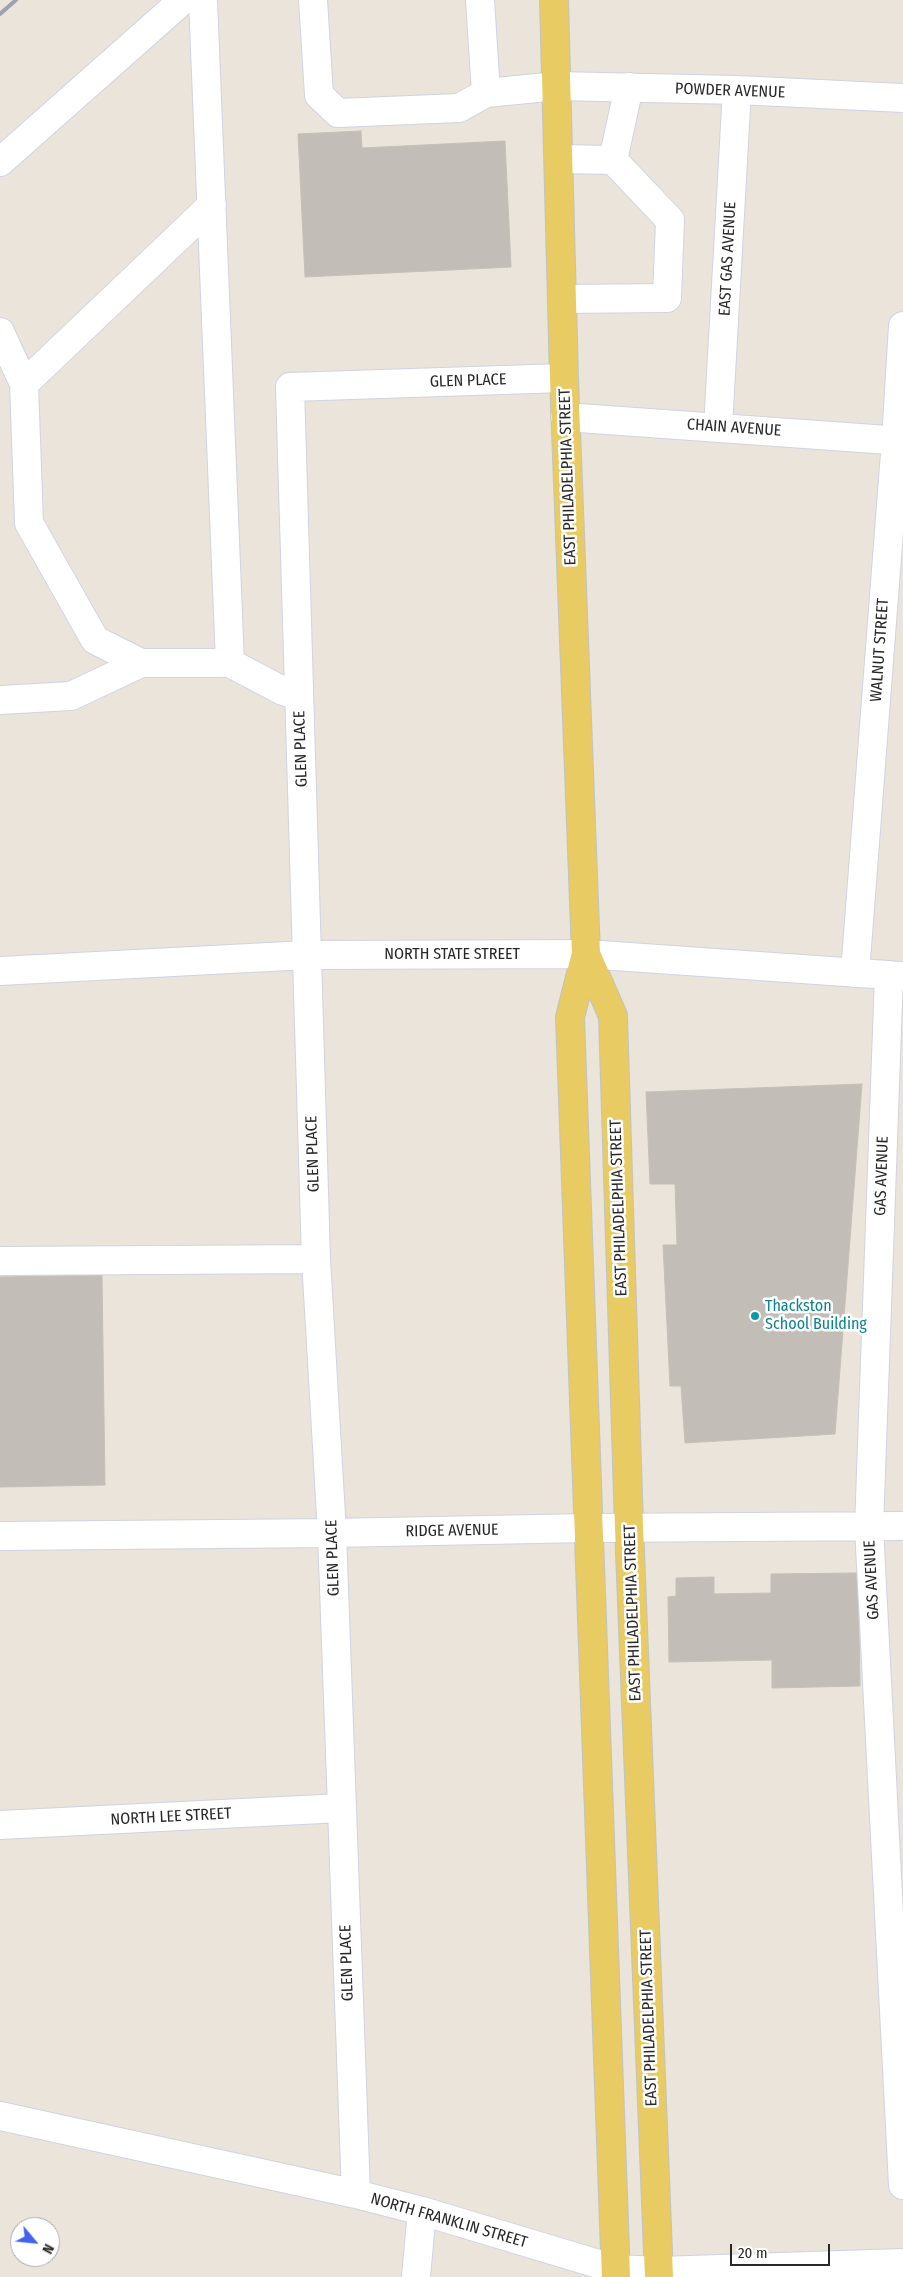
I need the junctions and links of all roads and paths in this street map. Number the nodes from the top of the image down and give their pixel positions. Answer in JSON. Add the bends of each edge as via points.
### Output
{"nodes":[{"id":1,"x":183,"y":0,"type":"edge"},
{"id":2,"x":203,"y":0,"type":"edge"},
{"id":3,"x":313,"y":0,"type":"edge"},
{"id":4,"x":480,"y":0,"type":"edge"},
{"id":5,"x":554,"y":0,"type":"edge"},
{"id":6,"x":557,"y":86,"type":"junction"},
{"id":7,"x":629,"y":88,"type":"junction"},
{"id":8,"x":737,"y":90,"type":"junction"},
{"id":9,"x":486,"y":93,"type":"junction"},
{"id":10,"x":903,"y":98,"type":"edge"},
{"id":11,"x":560,"y":159,"type":"junction"},
{"id":12,"x":613,"y":160,"type":"junction"},
{"id":13,"x":0,"y":162,"type":"edge"},
{"id":14,"x":212,"y":205,"type":"junction"},
{"id":15,"x":562,"y":299,"type":"junction"},
{"id":16,"x":903,"y":326,"type":"edge"},
{"id":17,"x":0,"y":332,"type":"edge"},
{"id":18,"x":564,"y":378,"type":"junction"},
{"id":19,"x":24,"y":384,"type":"junction"},
{"id":20,"x":565,"y":416,"type":"junction"},
{"id":21,"x":718,"y":427,"type":"junction"},
{"id":22,"x":900,"y":440,"type":"edge"},
{"id":23,"x":141,"y":663,"type":"junction"},
{"id":24,"x":230,"y":663,"type":"junction"},
{"id":25,"x":300,"y":696,"type":"junction"},
{"id":26,"x":0,"y":700,"type":"edge"},
{"id":27,"x":586,"y":954,"type":"junction"},
{"id":28,"x":307,"y":956,"type":"junction"},
{"id":29,"x":0,"y":971,"type":"edge"},
{"id":30,"x":854,"y":973,"type":"junction"},
{"id":31,"x":896,"y":976,"type":"edge"},
{"id":32,"x":316,"y":1259,"type":"junction"},
{"id":33,"x":0,"y":1261,"type":"edge"},
{"id":34,"x":903,"y":1526,"type":"edge"},
{"id":35,"x":869,"y":1527,"type":"junction"},
{"id":36,"x":588,"y":1528,"type":"junction"},
{"id":37,"x":629,"y":1528,"type":"junction"},
{"id":38,"x":332,"y":1533,"type":"junction"},
{"id":39,"x":0,"y":1536,"type":"edge"},
{"id":40,"x":342,"y":1808,"type":"junction"},
{"id":41,"x":0,"y":1825,"type":"edge"},
{"id":42,"x":0,"y":2116,"type":"edge"},
{"id":43,"x":903,"y":2185,"type":"edge"},
{"id":44,"x":356,"y":2194,"type":"junction"},
{"id":45,"x":422,"y":2211,"type":"junction"},
{"id":46,"x":903,"y":2263,"type":"edge"},
{"id":47,"x":860,"y":2271,"type":"edge"},
{"id":48,"x":616,"y":2273,"type":"edge"},
{"id":49,"x":659,"y":2274,"type":"edge"},
{"id":50,"x":416,"y":2277,"type":"edge"}],
"edges":[{"from":1,"to":13,"type":"street"},
{"from":2,"to":14,"type":"street"},
{"from":3,"to":9,"type":"street","via":[[319,95],[338,113],[460,108]]},
{"from":4,"to":9,"type":"street"},
{"from":5,"to":6,"type":"main road","name":"EAST PHILADELPHIA STREET"},
{"from":6,"to":7,"type":"street","name":"POWDER AVENUE"},
{"from":6,"to":9,"type":"street","name":"POWDER AVENUE"},
{"from":6,"to":11,"type":"main road","name":"EAST PHILADELPHIA STREET"},
{"from":7,"to":8,"type":"street","name":"POWDER AVENUE"},
{"from":7,"to":12,"type":"street"},
{"from":8,"to":10,"type":"street","name":"POWDER AVENUE"},
{"from":8,"to":21,"type":"street","name":"EAST GAS AVENUE"},
{"from":11,"to":12,"type":"street"},
{"from":11,"to":15,"type":"main road","name":"EAST PHILADELPHIA STREET"},
{"from":12,"to":15,"type":"street","via":[[670,220],[666,298]]},
{"from":14,"to":19,"type":"street"},
{"from":14,"to":24,"type":"street"},
{"from":15,"to":18,"type":"main road","name":"EAST PHILADELPHIA STREET"},
{"from":16,"to":22,"type":"street","name":"WALNUT STREET"},
{"from":17,"to":19,"type":"street"},
{"from":18,"to":20,"type":"main road","name":"EAST PHILADELPHIA STREET"},
{"from":18,"to":25,"type":"street","name":"GLEN PLACE","via":[[290,387]]},
{"from":19,"to":23,"type":"street","via":[[29,523],[95,640]]},
{"from":20,"to":21,"type":"street","name":"CHAIN AVENUE"},
{"from":20,"to":27,"type":"main road","name":"EAST PHILADELPHIA STREET"},
{"from":21,"to":22,"type":"street","name":"CHAIN AVENUE"},
{"from":22,"to":30,"type":"street","name":"WALNUT STREET"},
{"from":23,"to":24,"type":"street"},
{"from":23,"to":26,"type":"street","via":[[72,696]]},
{"from":24,"to":25,"type":"street","via":[[283,691]]},
{"from":25,"to":28,"type":"street","name":"GLEN PLACE"},
{"from":27,"to":28,"type":"street","name":"NORTH STATE STREET"},
{"from":27,"to":30,"type":"street","name":"NORTH STATE STREET"},
{"from":27,"to":36,"type":"main road","name":"EAST PHILADELPHIA STREET","via":[[570,1018]]},
{"from":27,"to":37,"type":"main road","name":"EAST PHILADELPHIA STREET","via":[[613,1016]]},
{"from":28,"to":29,"type":"street","name":"NORTH STATE STREET"},
{"from":28,"to":32,"type":"street","name":"GLEN PLACE"},
{"from":30,"to":31,"type":"street","name":"NORTH STATE STREET"},
{"from":31,"to":35,"type":"street","name":"GAS AVENUE"},
{"from":32,"to":33,"type":"street"},
{"from":32,"to":38,"type":"street","name":"GLEN PLACE"},
{"from":34,"to":35,"type":"street","name":"RIDGE AVENUE"},
{"from":35,"to":37,"type":"street","name":"RIDGE AVENUE"},
{"from":35,"to":43,"type":"street","name":"GAS AVENUE"},
{"from":36,"to":37,"type":"street","name":"RIDGE AVENUE"},
{"from":36,"to":38,"type":"street","name":"RIDGE AVENUE"},
{"from":36,"to":48,"type":"main road","name":"EAST PHILADELPHIA STREET"},
{"from":37,"to":49,"type":"main road","name":"EAST PHILADELPHIA STREET"},
{"from":38,"to":39,"type":"street","name":"RIDGE AVENUE"},
{"from":38,"to":40,"type":"street","name":"GLEN PLACE"},
{"from":40,"to":41,"type":"street","name":"NORTH LEE STREET"},
{"from":40,"to":44,"type":"street","name":"GLEN PLACE"},
{"from":42,"to":44,"type":"street","name":"NORTH FRANKLIN STREET"},
{"from":44,"to":45,"type":"street","name":"NORTH FRANKLIN STREET"},
{"from":45,"to":48,"type":"street","name":"NORTH FRANKLIN STREET"},
{"from":45,"to":50,"type":"street"},
{"from":46,"to":47,"type":"street","name":"NORTH FRANKLIN STREET"},
{"from":47,"to":49,"type":"street","name":"NORTH FRANKLIN STREET"},
{"from":48,"to":49,"type":"street","name":"NORTH FRANKLIN STREET"}]}
